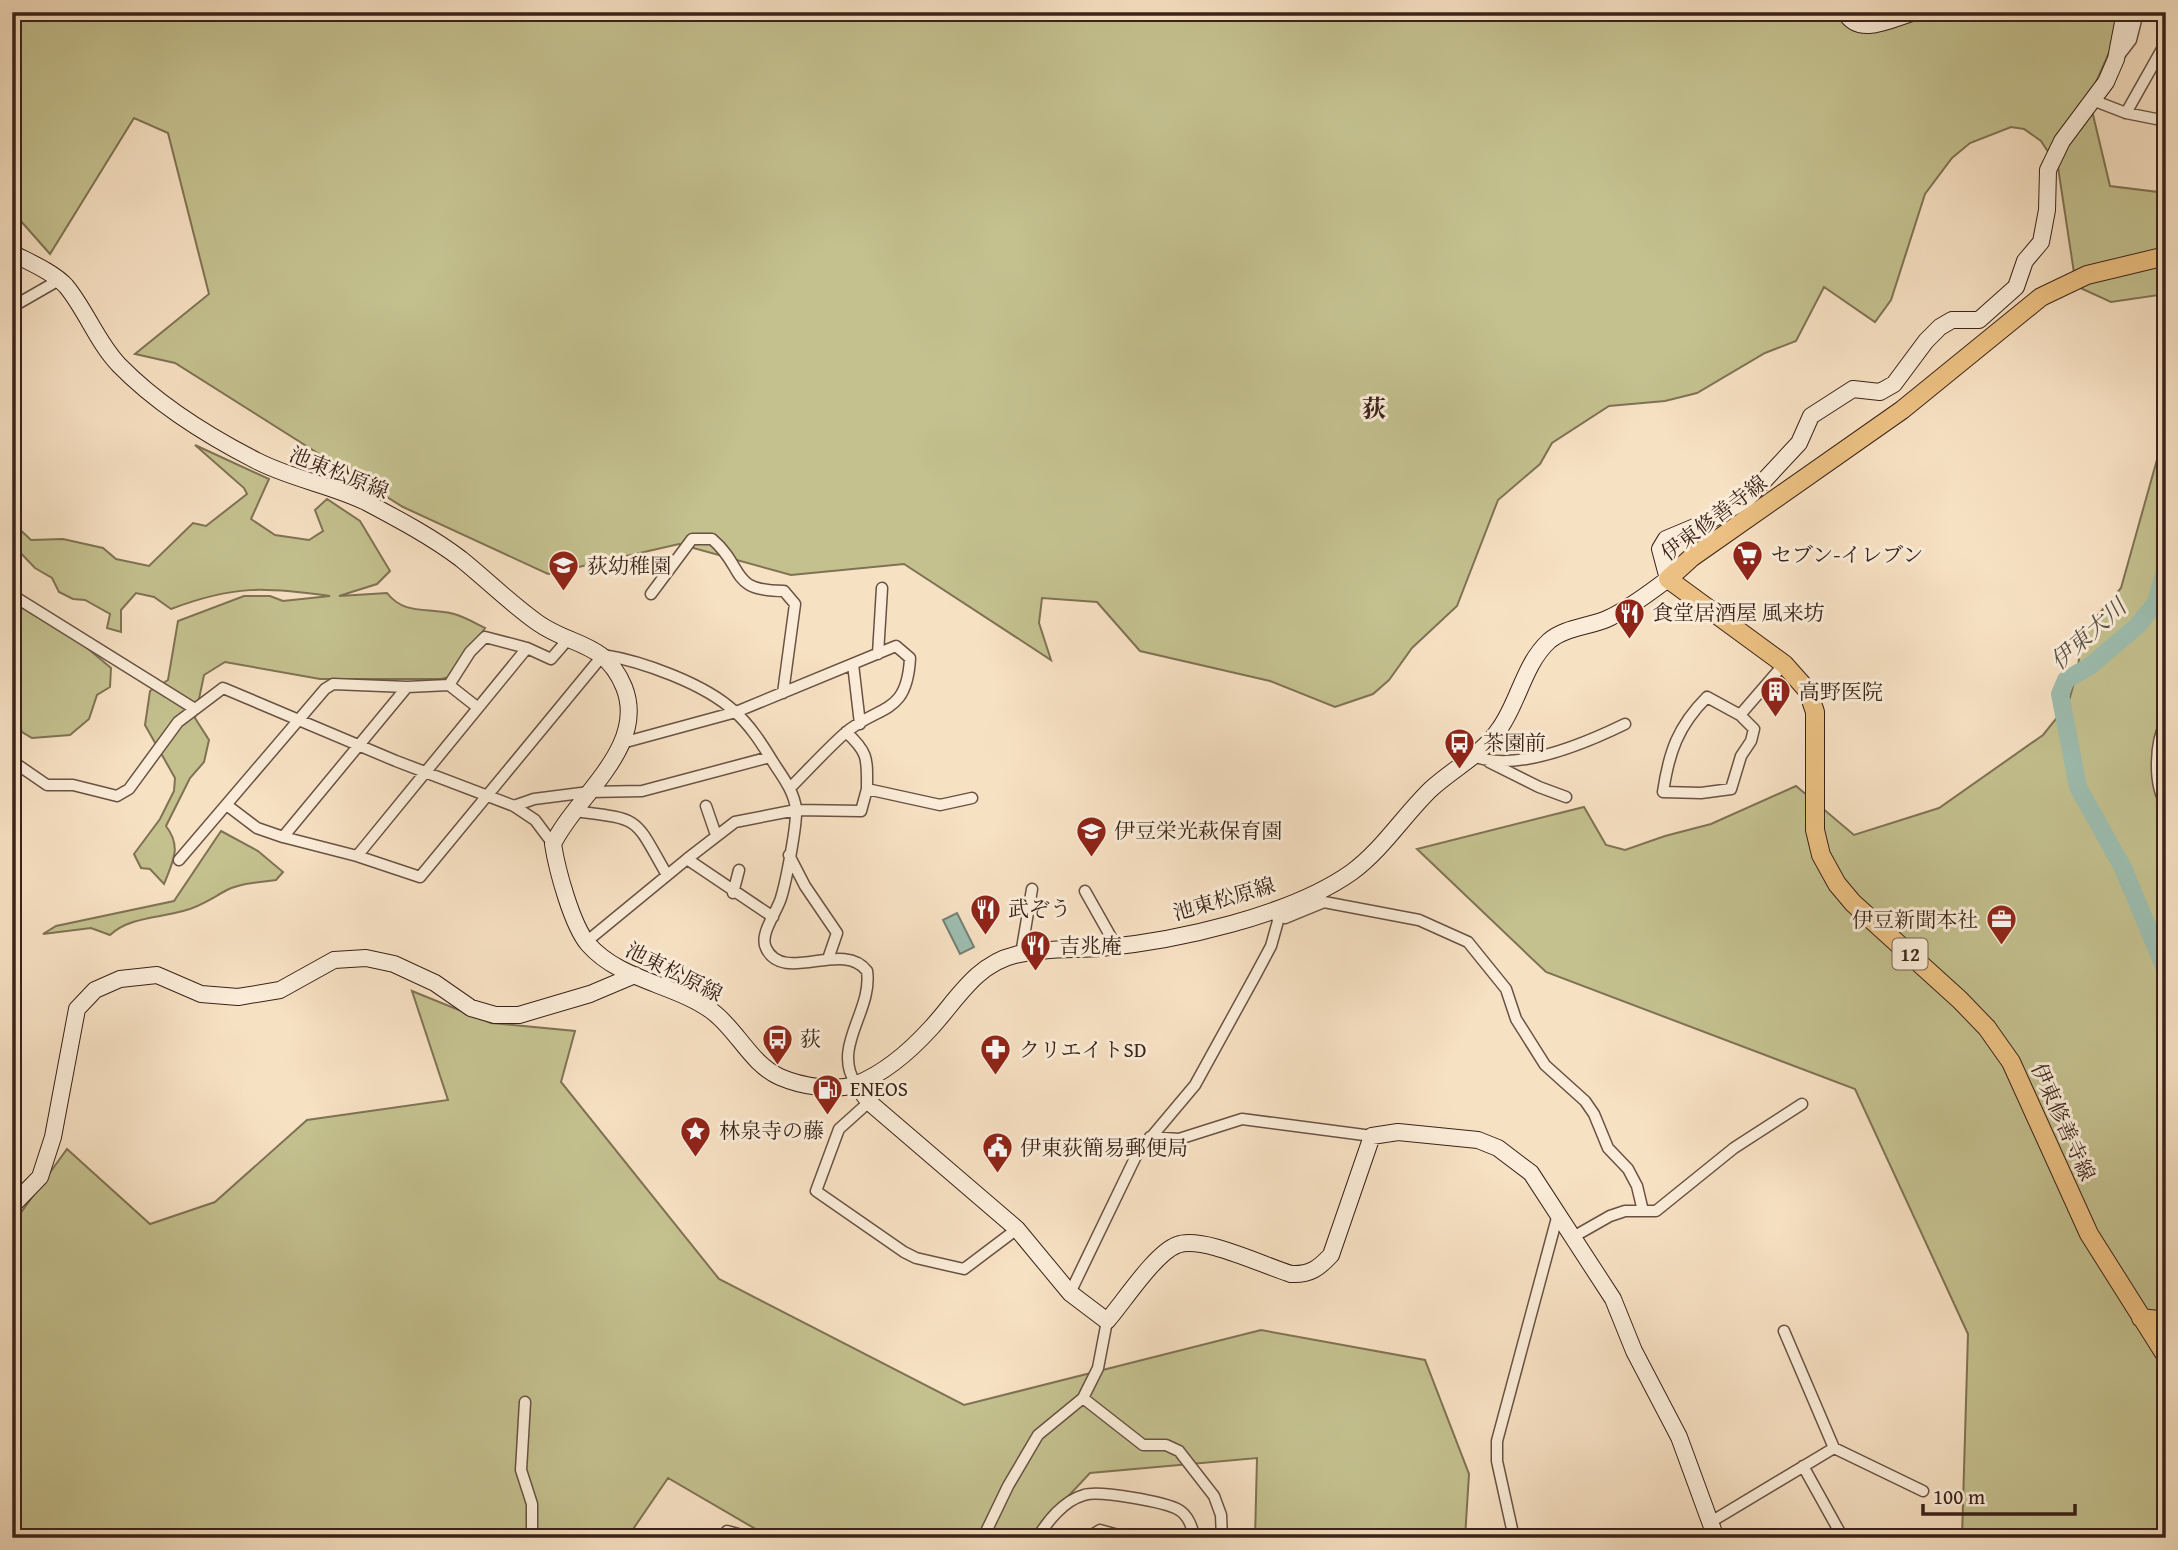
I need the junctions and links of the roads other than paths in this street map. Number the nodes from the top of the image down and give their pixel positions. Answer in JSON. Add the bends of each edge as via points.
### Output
{"nodes":[{"id":1,"x":1845,"y":12,"type":"edge"},
{"id":2,"x":1915,"y":12,"type":"edge"},
{"id":3,"x":2125,"y":12,"type":"edge"},
{"id":4,"x":2138,"y":12,"type":"edge"},
{"id":5,"x":2166,"y":43,"type":"edge"},
{"id":6,"x":2116,"y":59,"type":"junction"},
{"id":7,"x":2095,"y":101,"type":"junction"},
{"id":8,"x":2126,"y":113,"type":"junction"},
{"id":9,"x":2166,"y":121,"type":"edge"},
{"id":10,"x":12,"y":253,"type":"edge"},
{"id":11,"x":2166,"y":256,"type":"edge"},
{"id":12,"x":59,"y":280,"type":"junction"},
{"id":13,"x":12,"y":307,"type":"edge"},
{"id":14,"x":1668,"y":579,"type":"junction"},
{"id":15,"x":882,"y":588,"type":"dead end"},
{"id":16,"x":652,"y":594,"type":"dead end"},
{"id":17,"x":12,"y":595,"type":"edge"},
{"id":18,"x":570,"y":637,"type":"junction"},
{"id":19,"x":527,"y":648,"type":"junction"},
{"id":20,"x":877,"y":654,"type":"junction"},
{"id":21,"x":603,"y":655,"type":"junction"},
{"id":22,"x":853,"y":664,"type":"junction"},
{"id":23,"x":1784,"y":664,"type":"junction"},
{"id":24,"x":449,"y":685,"type":"junction"},
{"id":25,"x":407,"y":687,"type":"junction"},
{"id":26,"x":783,"y":693,"type":"junction"},
{"id":27,"x":477,"y":707,"type":"junction"},
{"id":28,"x":195,"y":709,"type":"junction"},
{"id":29,"x":736,"y":712,"type":"junction"},
{"id":30,"x":1740,"y":715,"type":"junction"},
{"id":31,"x":297,"y":721,"type":"junction"},
{"id":32,"x":2166,"y":722,"type":"edge"},
{"id":33,"x":860,"y":724,"type":"junction"},
{"id":34,"x":1625,"y":724,"type":"dead end"},
{"id":35,"x":846,"y":732,"type":"junction"},
{"id":36,"x":622,"y":743,"type":"junction"},
{"id":37,"x":361,"y":745,"type":"junction"},
{"id":38,"x":770,"y":757,"type":"junction"},
{"id":39,"x":1481,"y":759,"type":"junction"},
{"id":40,"x":12,"y":761,"type":"edge"},
{"id":41,"x":424,"y":772,"type":"junction"},
{"id":42,"x":790,"y":788,"type":"junction"},
{"id":43,"x":867,"y":789,"type":"junction"},
{"id":44,"x":589,"y":792,"type":"junction"},
{"id":45,"x":485,"y":797,"type":"junction"},
{"id":46,"x":1566,"y":797,"type":"dead end"},
{"id":47,"x":972,"y":798,"type":"dead end"},
{"id":48,"x":2166,"y":804,"type":"edge"},
{"id":49,"x":228,"y":806,"type":"junction"},
{"id":50,"x":514,"y":806,"type":"junction"},
{"id":51,"x":706,"y":806,"type":"dead end"},
{"id":52,"x":796,"y":810,"type":"junction"},
{"id":53,"x":575,"y":811,"type":"junction"},
{"id":54,"x":716,"y":835,"type":"junction"},
{"id":55,"x":283,"y":837,"type":"junction"},
{"id":56,"x":553,"y":844,"type":"junction"},
{"id":57,"x":789,"y":855,"type":"junction"},
{"id":58,"x":357,"y":856,"type":"junction"},
{"id":59,"x":687,"y":859,"type":"junction"},
{"id":60,"x":179,"y":860,"type":"dead end"},
{"id":61,"x":739,"y":870,"type":"dead end"},
{"id":62,"x":667,"y":875,"type":"junction"},
{"id":63,"x":1032,"y":889,"type":"dead end"},
{"id":64,"x":1085,"y":891,"type":"dead end"},
{"id":65,"x":733,"y":893,"type":"junction"},
{"id":66,"x":1275,"y":909,"type":"junction"},
{"id":67,"x":773,"y":917,"type":"junction"},
{"id":68,"x":586,"y":942,"type":"junction"},
{"id":69,"x":1116,"y":946,"type":"junction"},
{"id":70,"x":1021,"y":954,"type":"junction"},
{"id":71,"x":828,"y":958,"type":"junction"},
{"id":72,"x":635,"y":975,"type":"junction"},
{"id":73,"x":856,"y":1084,"type":"junction"},
{"id":74,"x":869,"y":1102,"type":"junction"},
{"id":75,"x":1802,"y":1104,"type":"dead end"},
{"id":76,"x":1372,"y":1136,"type":"junction"},
{"id":77,"x":1150,"y":1137,"type":"junction"},
{"id":78,"x":12,"y":1206,"type":"edge"},
{"id":79,"x":1643,"y":1211,"type":"junction"},
{"id":80,"x":1558,"y":1214,"type":"junction"},
{"id":81,"x":1017,"y":1230,"type":"junction"},
{"id":82,"x":1573,"y":1237,"type":"junction"},
{"id":83,"x":1070,"y":1293,"type":"junction"},
{"id":84,"x":2141,"y":1318,"type":"junction"},
{"id":85,"x":1107,"y":1321,"type":"junction"},
{"id":86,"x":2166,"y":1321,"type":"edge"},
{"id":87,"x":1784,"y":1331,"type":"dead end"},
{"id":88,"x":2166,"y":1356,"type":"edge"},
{"id":89,"x":1083,"y":1398,"type":"junction"},
{"id":90,"x":525,"y":1402,"type":"dead end"},
{"id":91,"x":1834,"y":1448,"type":"junction"},
{"id":92,"x":1803,"y":1466,"type":"junction"},
{"id":93,"x":1923,"y":1491,"type":"dead end"},
{"id":94,"x":1713,"y":1530,"type":"edge"},
{"id":95,"x":532,"y":1538,"type":"edge"},
{"id":96,"x":721,"y":1538,"type":"edge"},
{"id":97,"x":753,"y":1538,"type":"edge"},
{"id":98,"x":983,"y":1538,"type":"edge"},
{"id":99,"x":1037,"y":1538,"type":"edge"},
{"id":100,"x":1087,"y":1538,"type":"edge"},
{"id":101,"x":1129,"y":1538,"type":"edge"},
{"id":102,"x":1195,"y":1538,"type":"edge"},
{"id":103,"x":1222,"y":1538,"type":"edge"},
{"id":104,"x":1514,"y":1538,"type":"edge"},
{"id":105,"x":1843,"y":1538,"type":"edge"}],
"edges":[{"from":1,"to":2,"type":"street","via":[[1861,26]]},
{"from":3,"to":6,"type":"street"},
{"from":4,"to":6,"type":"street","via":[[2131,40]]},
{"from":5,"to":8,"type":"street"},
{"from":6,"to":7,"type":"street"},
{"from":7,"to":8,"type":"street"},
{"from":7,"to":14,"type":"street","via":[[2062,141],[2048,170],[2041,242],[2025,261],[2016,287],[1979,320],[1952,320],[1940,327],[1894,384],[1880,392],[1853,389],[1811,416],[1799,443],[1746,500],[1666,539],[1660,549]]},
{"from":8,"to":9,"type":"street"},
{"from":10,"to":12,"type":"street","name":"池東松原線"},
{"from":11,"to":14,"type":"main road","name":"伊東修善寺線","via":[[2087,275],[2041,297],[1902,410],[1691,558]]},
{"from":12,"to":13,"type":"street"},
{"from":12,"to":18,"type":"street","name":"池東松原線","via":[[120,366],[187,420],[258,462],[364,501],[428,537],[540,624]]},
{"from":14,"to":23,"type":"main road","name":"伊東修善寺線","number":"12"},
{"from":14,"to":39,"type":"street","name":"池東松原線","via":[[1608,618],[1548,641],[1532,662]]},
{"from":15,"to":20,"type":"street"},
{"from":16,"to":26,"type":"street","via":[[692,539],[712,539],[727,552],[745,584],[759,591],[784,591],[795,604]]},
{"from":17,"to":28,"type":"street"},
{"from":18,"to":19,"type":"street","via":[[551,659]]},
{"from":18,"to":21,"type":"street","name":"池東松原線"},
{"from":19,"to":24,"type":"street","via":[[485,637]]},
{"from":19,"to":27,"type":"street"},
{"from":20,"to":22,"type":"street"},
{"from":20,"to":33,"type":"street","via":[[896,646],[910,658],[909,676],[895,705]]},
{"from":21,"to":29,"type":"street","via":[[688,684]]},
{"from":21,"to":36,"type":"street","name":"池東松原線","via":[[625,689],[628,718]]},
{"from":21,"to":45,"type":"street"},
{"from":22,"to":26,"type":"street"},
{"from":22,"to":33,"type":"street"},
{"from":23,"to":30,"type":"street"},
{"from":23,"to":84,"type":"main road","name":"伊東修善寺線","number":"12","via":[[1808,691],[1815,712],[1815,830],[1826,864],[1853,903],[1987,1028],[2027,1092],[2089,1234]]},
{"from":24,"to":25,"type":"street"},
{"from":24,"to":27,"type":"street"},
{"from":25,"to":31,"type":"street","via":[[333,684]]},
{"from":25,"to":37,"type":"street"},
{"from":26,"to":29,"type":"street"},
{"from":27,"to":41,"type":"street"},
{"from":28,"to":31,"type":"street","via":[[223,688]]},
{"from":28,"to":40,"type":"street","via":[[178,722],[130,789],[117,796],[73,785],[47,785]]},
{"from":29,"to":36,"type":"street"},
{"from":29,"to":38,"type":"street"},
{"from":30,"to":30,"type":"street","via":[[1754,729],[1731,789],[1663,792],[1677,736],[1687,717],[1707,697]]},
{"from":31,"to":37,"type":"street"},
{"from":31,"to":49,"type":"street"},
{"from":32,"to":48,"type":"street","via":[[2160,733],[2158,771]]},
{"from":33,"to":35,"type":"street"},
{"from":34,"to":39,"type":"street","via":[[1538,758]]},
{"from":35,"to":42,"type":"street"},
{"from":35,"to":43,"type":"street","via":[[867,755]]},
{"from":36,"to":44,"type":"street","name":"池東松原線"},
{"from":37,"to":41,"type":"street"},
{"from":37,"to":55,"type":"street"},
{"from":38,"to":42,"type":"street"},
{"from":38,"to":44,"type":"street","via":[[642,791]]},
{"from":39,"to":46,"type":"street"},
{"from":39,"to":66,"type":"street","name":"池東松原線","via":[[1430,790],[1349,874]]},
{"from":41,"to":45,"type":"street"},
{"from":41,"to":58,"type":"street"},
{"from":42,"to":52,"type":"street"},
{"from":43,"to":47,"type":"street","via":[[940,805]]},
{"from":43,"to":52,"type":"street","via":[[861,811]]},
{"from":44,"to":50,"type":"street"},
{"from":44,"to":53,"type":"street","name":"池東松原線"},
{"from":45,"to":50,"type":"street"},
{"from":45,"to":58,"type":"street","via":[[420,877]]},
{"from":49,"to":55,"type":"street","via":[[257,828]]},
{"from":49,"to":60,"type":"street"},
{"from":50,"to":56,"type":"street","via":[[535,820]]},
{"from":51,"to":54,"type":"street"},
{"from":52,"to":54,"type":"street","via":[[734,822]]},
{"from":52,"to":57,"type":"street"},
{"from":53,"to":56,"type":"street","name":"池東松原線"},
{"from":53,"to":62,"type":"street","via":[[628,818],[637,824]]},
{"from":54,"to":59,"type":"street"},
{"from":55,"to":58,"type":"street"},
{"from":56,"to":68,"type":"street"},
{"from":57,"to":67,"type":"street"},
{"from":57,"to":71,"type":"street","via":[[837,933]]},
{"from":59,"to":62,"type":"street"},
{"from":59,"to":65,"type":"street"},
{"from":61,"to":65,"type":"street"},
{"from":62,"to":68,"type":"street"},
{"from":63,"to":70,"type":"street"},
{"from":64,"to":69,"type":"street"},
{"from":65,"to":67,"type":"street"},
{"from":66,"to":69,"type":"street","name":"池東松原線","via":[[1224,926]]},
{"from":66,"to":77,"type":"street","via":[[1278,920],[1271,946],[1255,976],[1195,1085]]},
{"from":66,"to":79,"type":"street","via":[[1285,918],[1324,902],[1385,911],[1444,929],[1468,942],[1506,989],[1516,1019],[1545,1065],[1594,1114],[1604,1141],[1637,1186]]},
{"from":67,"to":71,"type":"street","via":[[764,941],[771,954],[797,963]]},
{"from":68,"to":72,"type":"street","name":"池東松原線"},
{"from":69,"to":70,"type":"street","name":"池東松原線"},
{"from":70,"to":73,"type":"street","name":"池東松原線","via":[[998,961],[971,980],[929,1030],[896,1060]]},
{"from":71,"to":73,"type":"street","via":[[857,961],[867,971],[867,995],[848,1050],[848,1066]]},
{"from":72,"to":73,"type":"street","name":"池東松原線","via":[[713,1012],[775,1074],[820,1087]]},
{"from":72,"to":78,"type":"street","via":[[519,1015],[471,1008],[404,968],[366,958],[334,960],[280,990],[238,997],[201,994],[157,975],[120,979],[95,990],[77,1009],[53,1138],[40,1177]]},
{"from":73,"to":74,"type":"street"},
{"from":74,"to":81,"type":"street"},
{"from":74,"to":81,"type":"street","via":[[839,1129],[816,1191],[904,1252],[964,1269]]},
{"from":75,"to":79,"type":"street","via":[[1734,1148],[1656,1211]]},
{"from":76,"to":77,"type":"street","via":[[1242,1119],[1179,1139]]},
{"from":76,"to":80,"type":"street","via":[[1398,1132],[1454,1136],[1498,1147],[1531,1172]]},
{"from":76,"to":85,"type":"street","via":[[1331,1255],[1320,1267],[1305,1275],[1291,1274],[1197,1243],[1176,1245]]},
{"from":77,"to":83,"type":"street","via":[[1128,1172]]},
{"from":79,"to":82,"type":"street","via":[[1610,1216]]},
{"from":80,"to":82,"type":"street"},
{"from":80,"to":104,"type":"street","via":[[1497,1441]]},
{"from":81,"to":83,"type":"street"},
{"from":82,"to":94,"type":"street","via":[[1613,1299],[1679,1437]]},
{"from":83,"to":85,"type":"street"},
{"from":84,"to":86,"type":"main road"},
{"from":84,"to":88,"type":"main road","name":"伊東修善寺線","number":"12"},
{"from":85,"to":89,"type":"street","via":[[1098,1368]]},
{"from":87,"to":91,"type":"street"},
{"from":89,"to":98,"type":"street","via":[[1038,1436]]},
{"from":89,"to":103,"type":"street","via":[[1143,1445],[1166,1445],[1179,1451],[1214,1496]]},
{"from":90,"to":95,"type":"street","via":[[521,1470],[532,1504]]},
{"from":91,"to":92,"type":"street"},
{"from":91,"to":93,"type":"street"},
{"from":92,"to":94,"type":"street"},
{"from":92,"to":105,"type":"street"},
{"from":96,"to":97,"type":"street","via":[[727,1531]]},
{"from":99,"to":102,"type":"street","via":[[1065,1504],[1084,1494],[1101,1493],[1179,1510],[1191,1522]]},
{"from":100,"to":101,"type":"street","via":[[1100,1530]]}]}
